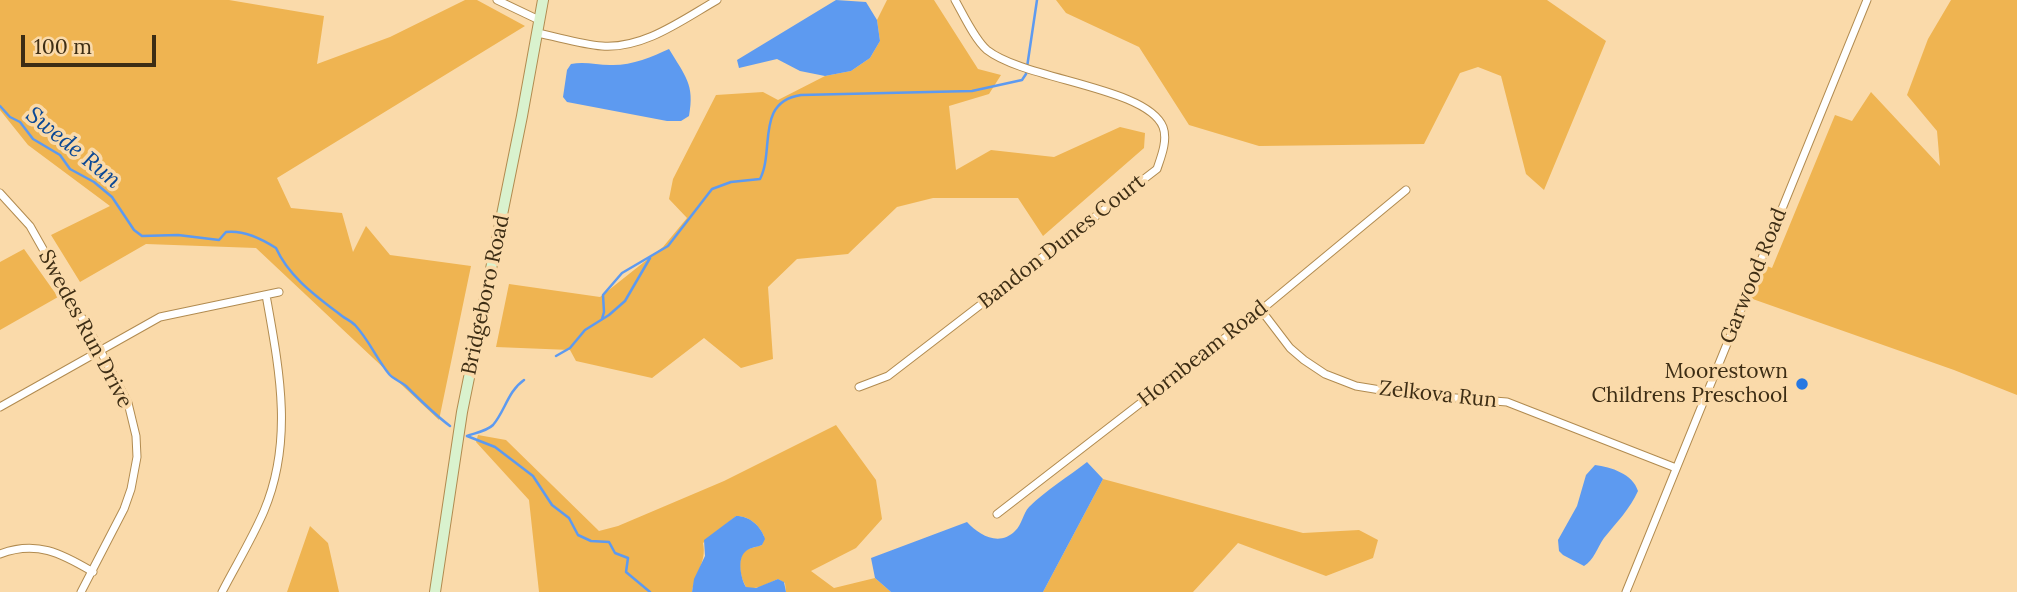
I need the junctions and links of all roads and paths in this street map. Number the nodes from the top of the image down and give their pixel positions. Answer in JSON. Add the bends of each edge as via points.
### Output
{"nodes":[{"id":1,"x":497,"y":0,"type":"edge"},
{"id":2,"x":543,"y":0,"type":"edge"},
{"id":3,"x":717,"y":0,"type":"edge"},
{"id":4,"x":955,"y":0,"type":"edge"},
{"id":5,"x":1867,"y":0,"type":"edge"},
{"id":6,"x":539,"y":20,"type":"junction"},
{"id":7,"x":537,"y":33,"type":"junction"},
{"id":8,"x":1406,"y":190,"type":"dead end"},
{"id":9,"x":0,"y":193,"type":"edge"},
{"id":10,"x":279,"y":292,"type":"dead end"},
{"id":11,"x":266,"y":295,"type":"junction"},
{"id":12,"x":1261,"y":310,"type":"junction"},
{"id":13,"x":100,"y":350,"type":"junction"},
{"id":14,"x":859,"y":387,"type":"dead end"},
{"id":15,"x":0,"y":407,"type":"edge"},
{"id":16,"x":1676,"y":468,"type":"junction"},
{"id":17,"x":996,"y":514,"type":"dead end"},
{"id":18,"x":0,"y":554,"type":"edge"},
{"id":19,"x":93,"y":572,"type":"junction"},
{"id":20,"x":81,"y":592,"type":"edge"},
{"id":21,"x":222,"y":592,"type":"edge"},
{"id":22,"x":435,"y":592,"type":"edge"},
{"id":23,"x":1626,"y":592,"type":"edge"}],
"edges":[{"from":1,"to":6,"type":"street"},
{"from":2,"to":6,"type":"main road","name":"Bridgeboro Road"},
{"from":3,"to":7,"type":"street","via":[[663,32],[626,45],[602,46]]},
{"from":4,"to":14,"type":"street","name":"Bandon Dunes Court","via":[[986,49],[1014,64],[1127,99],[1151,111],[1164,128],[1164,150],[1157,169],[1148,176],[888,376]]},
{"from":5,"to":16,"type":"street","name":"Garwood Road"},
{"from":6,"to":7,"type":"main road","name":"Bridgeboro Road"},
{"from":7,"to":22,"type":"main road","name":"Bridgeboro Road","via":[[462,412]]},
{"from":8,"to":12,"type":"street","name":"Hornbeam Road"},
{"from":9,"to":13,"type":"street","name":"Swedes Run Drive","via":[[30,226]]},
{"from":10,"to":11,"type":"street"},
{"from":11,"to":13,"type":"street","via":[[160,317]]},
{"from":11,"to":21,"type":"street","via":[[280,374],[283,420],[278,466],[264,510]]},
{"from":12,"to":16,"type":"street","name":"Zelkova Run","via":[[1290,348],[1325,374],[1356,386],[1507,402]]},
{"from":12,"to":17,"type":"street","name":"Hornbeam Road"},
{"from":13,"to":15,"type":"street"},
{"from":13,"to":19,"type":"street","name":"Swedes Run Drive","via":[[128,403],[137,457],[124,509]]},
{"from":16,"to":23,"type":"street","name":"Garwood Road"},
{"from":18,"to":19,"type":"street","via":[[17,547],[38,548],[57,552]]},
{"from":19,"to":20,"type":"street","name":"Swedes Run Drive"}]}
